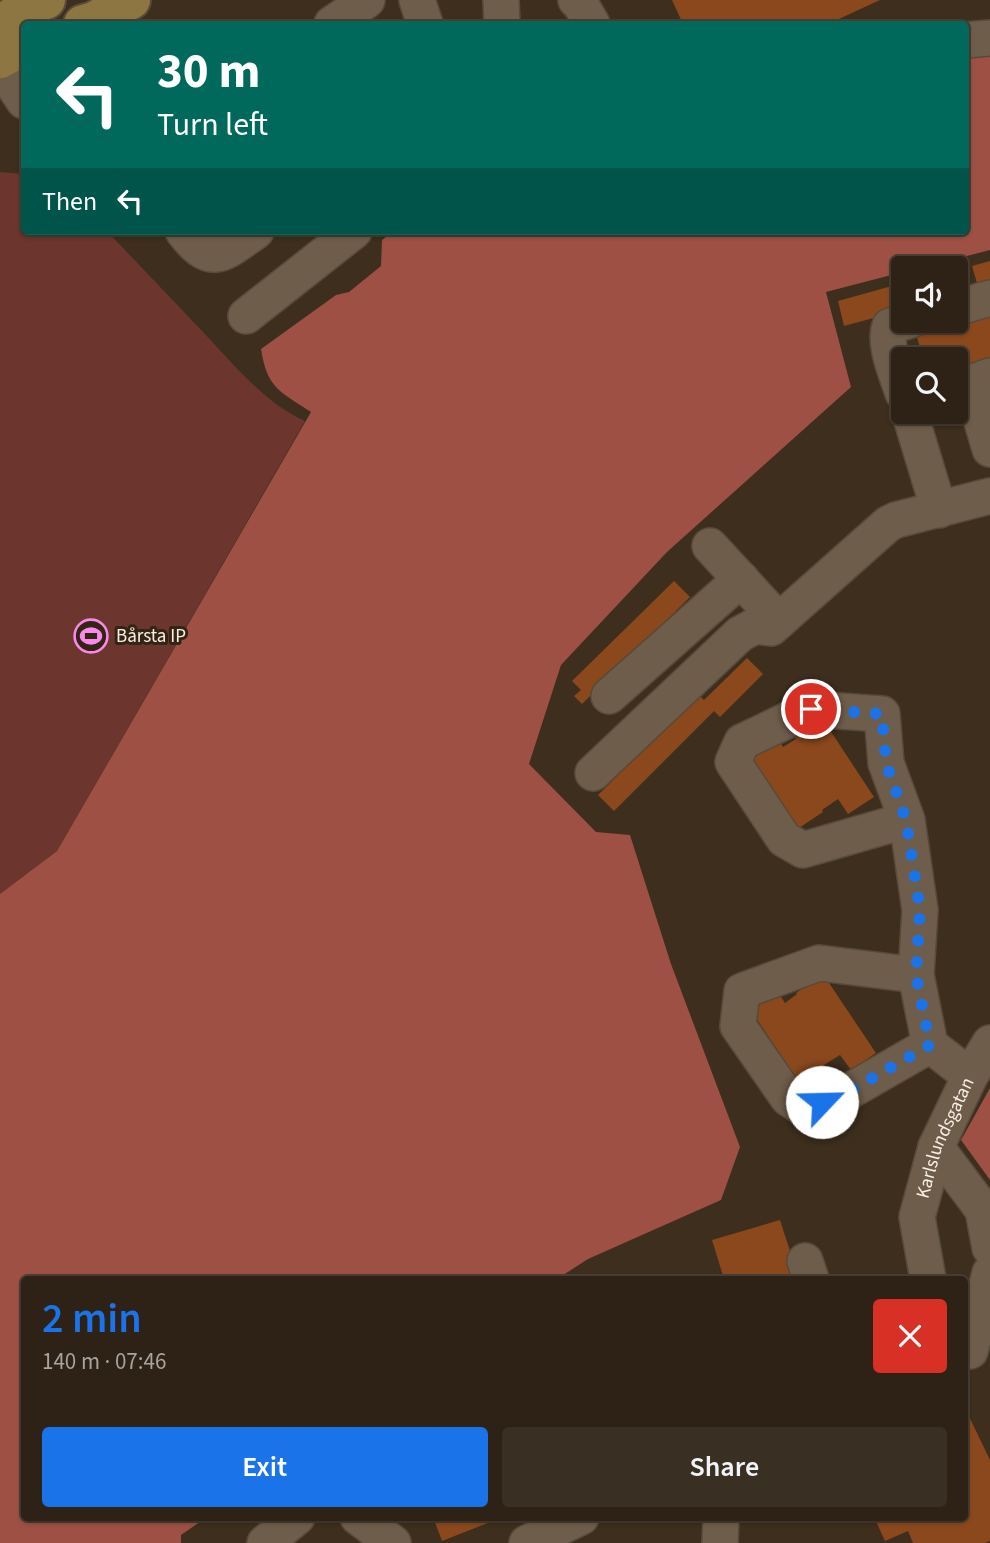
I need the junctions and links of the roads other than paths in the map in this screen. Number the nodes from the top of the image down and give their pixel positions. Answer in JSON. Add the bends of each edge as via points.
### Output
{"nodes":[{"id":1,"x":131,"y":0,"type":"edge"},
{"id":2,"x":367,"y":0,"type":"edge"},
{"id":3,"x":417,"y":0,"type":"edge"},
{"id":4,"x":501,"y":0,"type":"edge"},
{"id":5,"x":576,"y":0,"type":"edge"},
{"id":6,"x":94,"y":21,"type":"edge"},
{"id":7,"x":336,"y":21,"type":"edge"},
{"id":8,"x":424,"y":21,"type":"edge"},
{"id":9,"x":502,"y":21,"type":"edge"},
{"id":10,"x":590,"y":21,"type":"edge"},
{"id":11,"x":990,"y":38,"type":"edge"},
{"id":12,"x":969,"y":40,"type":"edge"},
{"id":13,"x":21,"y":48,"type":"edge"},
{"id":14,"x":0,"y":58,"type":"edge"},
{"id":15,"x":0,"y":65,"type":"edge"},
{"id":16,"x":21,"y":96,"type":"edge"},
{"id":17,"x":186,"y":235,"type":"edge"},
{"id":18,"x":250,"y":235,"type":"edge"},
{"id":19,"x":349,"y":235,"type":"edge"},
{"id":20,"x":990,"y":298,"type":"edge"},
{"id":21,"x":968,"y":304,"type":"edge"},
{"id":22,"x":246,"y":316,"type":"dead end"},
{"id":23,"x":891,"y":326,"type":"edge"},
{"id":24,"x":891,"y":353,"type":"edge"},
{"id":25,"x":990,"y":376,"type":"edge"},
{"id":26,"x":913,"y":424,"type":"edge"},
{"id":27,"x":990,"y":449,"type":"edge"},
{"id":28,"x":990,"y":496,"type":"edge"},
{"id":29,"x":939,"y":510,"type":"junction"},
{"id":30,"x":710,"y":546,"type":"dead end"},
{"id":31,"x":741,"y":579,"type":"junction"},
{"id":32,"x":779,"y":621,"type":"junction"},
{"id":33,"x":609,"y":696,"type":"dead end"},
{"id":34,"x":593,"y":773,"type":"dead end"},
{"id":35,"x":906,"y":820,"type":"junction"},
{"id":36,"x":916,"y":975,"type":"junction"},
{"id":37,"x":990,"y":1043,"type":"edge"},
{"id":38,"x":930,"y":1045,"type":"junction"},
{"id":39,"x":970,"y":1076,"type":"junction"},
{"id":40,"x":936,"y":1147,"type":"junction"},
{"id":41,"x":990,"y":1248,"type":"edge"},
{"id":42,"x":990,"y":1273,"type":"edge"},
{"id":43,"x":927,"y":1276,"type":"edge"},
{"id":44,"x":972,"y":1355,"type":"edge"},
{"id":45,"x":292,"y":1521,"type":"edge"},
{"id":46,"x":363,"y":1521,"type":"edge"},
{"id":47,"x":568,"y":1521,"type":"edge"},
{"id":48,"x":721,"y":1521,"type":"edge"},
{"id":49,"x":527,"y":1534,"type":"edge"},
{"id":50,"x":265,"y":1543,"type":"edge"},
{"id":51,"x":393,"y":1543,"type":"edge"},
{"id":52,"x":720,"y":1543,"type":"edge"}],
"edges":[{"from":1,"to":6,"type":"main road"},
{"from":2,"to":7,"type":"street"},
{"from":3,"to":8,"type":"street"},
{"from":4,"to":9,"type":"street"},
{"from":5,"to":10,"type":"street"},
{"from":11,"to":12,"type":"street"},
{"from":13,"to":14,"type":"main road"},
{"from":15,"to":16,"type":"street"},
{"from":17,"to":18,"type":"street","via":[[197,248],[217,256]]},
{"from":19,"to":22,"type":"street"},
{"from":20,"to":21,"type":"street"},
{"from":23,"to":24,"type":"street","via":[[887,334]]},
{"from":25,"to":27,"type":"street","via":[[973,382]]},
{"from":26,"to":29,"type":"street"},
{"from":28,"to":29,"type":"street"},
{"from":29,"to":32,"type":"street","via":[[888,524]]},
{"from":30,"to":31,"type":"street"},
{"from":31,"to":32,"type":"street"},
{"from":31,"to":33,"type":"street"},
{"from":32,"to":34,"type":"street","via":[[771,628],[755,626],[740,634]]},
{"from":35,"to":35,"type":"street","via":[[803,850],[784,839],[733,762],[742,743],[811,709],[882,714],[886,763]]},
{"from":35,"to":36,"type":"street","via":[[920,910]]},
{"from":36,"to":38,"type":"street"},
{"from":36,"to":38,"type":"street","via":[[819,963],[742,991],[738,1026],[788,1098],[804,1108],[841,1096]]},
{"from":37,"to":39,"type":"street","name":"Karlslundsgatan"},
{"from":38,"to":39,"type":"street"},
{"from":39,"to":40,"type":"street","name":"Karlslundsgatan"},
{"from":40,"to":41,"type":"street","via":[[983,1210]]},
{"from":40,"to":43,"type":"street","name":"Karlslundsgatan","via":[[917,1217]]},
{"from":42,"to":44,"type":"street"},
{"from":45,"to":50,"type":"street"},
{"from":46,"to":51,"type":"street"},
{"from":47,"to":49,"type":"street"},
{"from":48,"to":52,"type":"street"}]}
